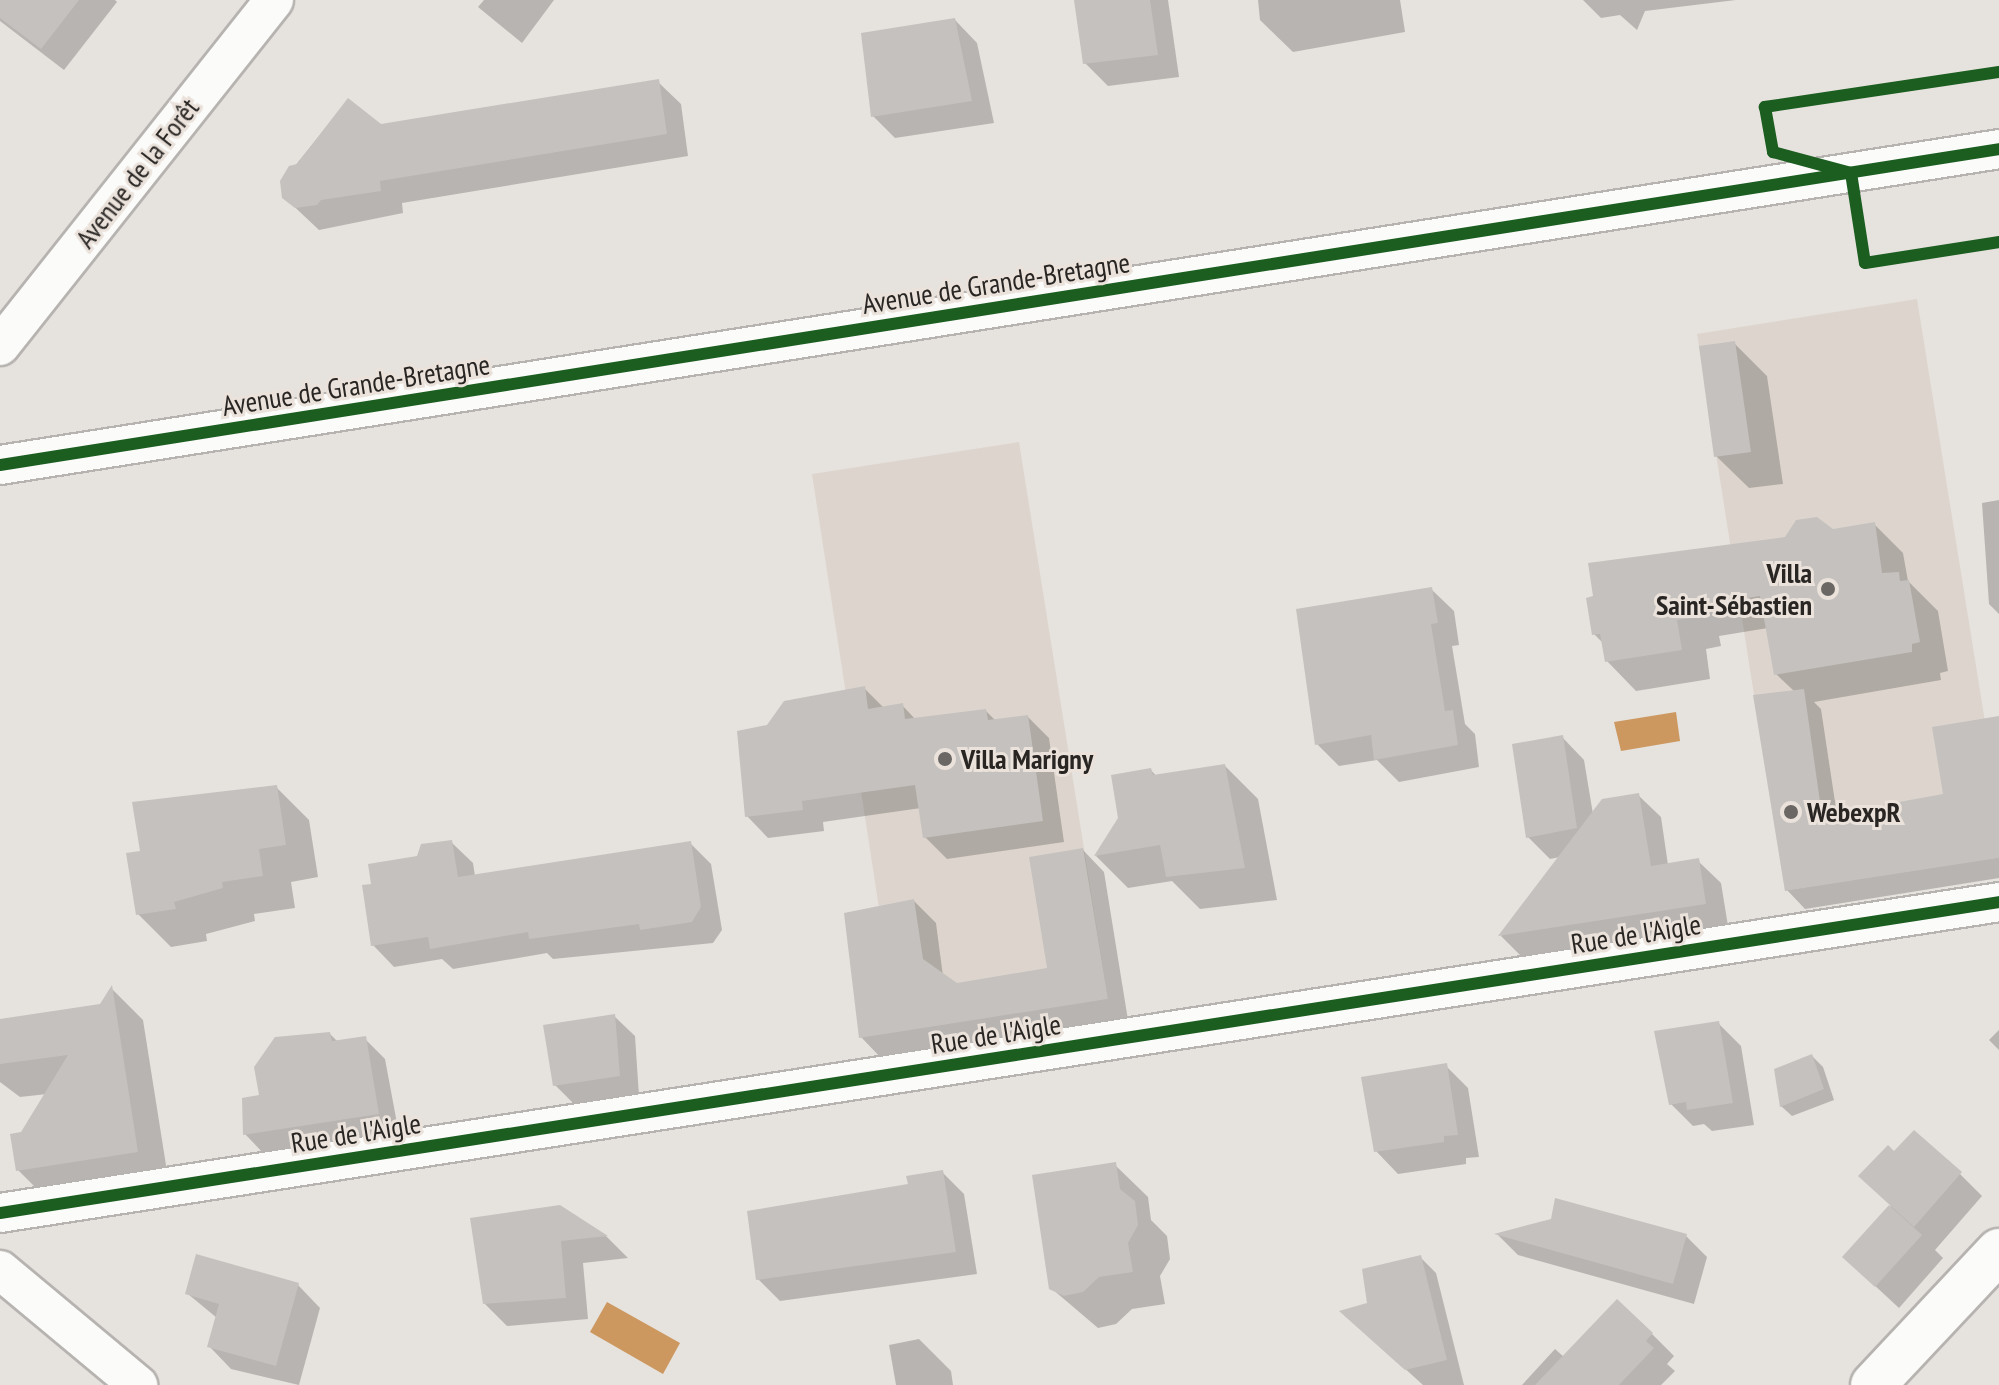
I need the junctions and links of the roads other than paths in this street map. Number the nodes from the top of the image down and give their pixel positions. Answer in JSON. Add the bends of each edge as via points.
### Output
{"nodes":[{"id":1,"x":274,"y":0,"type":"edge"},
{"id":2,"x":1999,"y":149,"type":"edge"},
{"id":3,"x":0,"y":346,"type":"edge"},
{"id":4,"x":0,"y":465,"type":"edge"},
{"id":5,"x":1999,"y":902,"type":"edge"},
{"id":6,"x":0,"y":1213,"type":"edge"},
{"id":7,"x":1999,"y":1251,"type":"edge"},
{"id":8,"x":0,"y":1270,"type":"edge"},
{"id":9,"x":138,"y":1385,"type":"edge"},
{"id":10,"x":1873,"y":1385,"type":"edge"}],
"edges":[{"from":1,"to":3,"type":"street","name":"Avenue de la Forêt"},
{"from":2,"to":4,"type":"street","name":"Avenue de Grande-Bretagne"},
{"from":5,"to":6,"type":"street","name":"Rue de l'Aigle"},
{"from":7,"to":10,"type":"main road"},
{"from":8,"to":9,"type":"street"}]}
